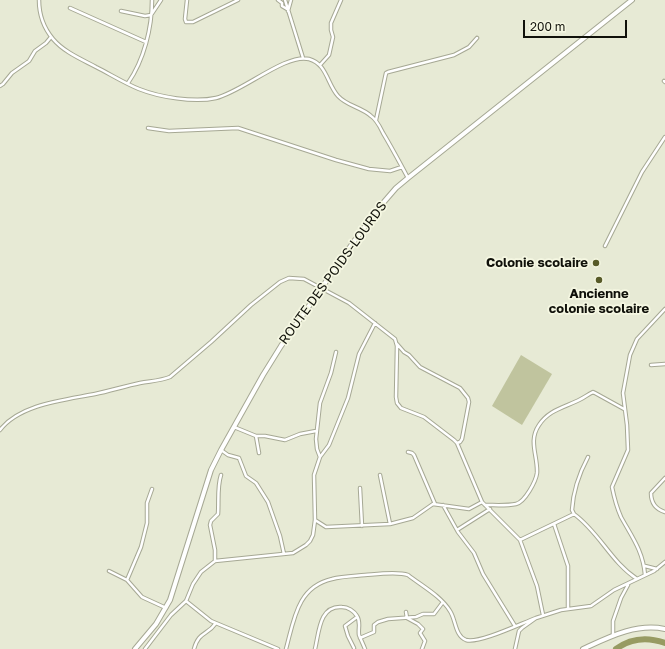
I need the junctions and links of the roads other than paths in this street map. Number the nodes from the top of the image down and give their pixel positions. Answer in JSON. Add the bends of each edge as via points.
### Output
{"nodes":[{"id":1,"x":39,"y":0,"type":"edge"},
{"id":2,"x":152,"y":0,"type":"edge"},
{"id":3,"x":161,"y":0,"type":"edge"},
{"id":4,"x":187,"y":0,"type":"edge"},
{"id":5,"x":238,"y":0,"type":"edge"},
{"id":6,"x":278,"y":0,"type":"edge"},
{"id":7,"x":286,"y":0,"type":"edge"},
{"id":8,"x":291,"y":0,"type":"edge"},
{"id":9,"x":341,"y":0,"type":"edge"},
{"id":10,"x":632,"y":0,"type":"edge"},
{"id":11,"x":70,"y":8,"type":"dead end"},
{"id":12,"x":288,"y":10,"type":"junction"},
{"id":13,"x":121,"y":11,"type":"dead end"},
{"id":14,"x":151,"y":15,"type":"junction"},
{"id":15,"x":51,"y":36,"type":"junction"},
{"id":16,"x":477,"y":38,"type":"dead end"},
{"id":17,"x":146,"y":42,"type":"junction"},
{"id":18,"x":302,"y":58,"type":"junction"},
{"id":19,"x":320,"y":65,"type":"junction"},
{"id":20,"x":128,"y":84,"type":"junction"},
{"id":21,"x":0,"y":86,"type":"edge"},
{"id":22,"x":376,"y":120,"type":"junction"},
{"id":23,"x":148,"y":128,"type":"dead end"},
{"id":24,"x":665,"y":136,"type":"edge"},
{"id":25,"x":402,"y":167,"type":"junction"},
{"id":26,"x":408,"y":178,"type":"junction"},
{"id":27,"x":605,"y":246,"type":"dead end"},
{"id":28,"x":321,"y":289,"type":"junction"},
{"id":29,"x":665,"y":309,"type":"edge"},
{"id":30,"x":375,"y":323,"type":"junction"},
{"id":31,"x":397,"y":343,"type":"junction"},
{"id":32,"x":336,"y":352,"type":"dead end"},
{"id":33,"x":665,"y":364,"type":"edge"},
{"id":34,"x":651,"y":365,"type":"dead end"},
{"id":35,"x":625,"y":410,"type":"junction"},
{"id":36,"x":233,"y":427,"type":"junction"},
{"id":37,"x":0,"y":430,"type":"edge"},
{"id":38,"x":316,"y":431,"type":"junction"},
{"id":39,"x":256,"y":436,"type":"junction"},
{"id":40,"x":457,"y":443,"type":"junction"},
{"id":41,"x":220,"y":450,"type":"junction"},
{"id":42,"x":408,"y":452,"type":"dead end"},
{"id":43,"x":259,"y":453,"type":"dead end"},
{"id":44,"x":320,"y":457,"type":"junction"},
{"id":45,"x":588,"y":457,"type":"dead end"},
{"id":46,"x":221,"y":475,"type":"dead end"},
{"id":47,"x":380,"y":475,"type":"dead end"},
{"id":48,"x":665,"y":478,"type":"edge"},
{"id":49,"x":152,"y":488,"type":"dead end"},
{"id":50,"x":360,"y":488,"type":"dead end"},
{"id":51,"x":482,"y":502,"type":"junction"},
{"id":52,"x":435,"y":504,"type":"junction"},
{"id":53,"x":443,"y":505,"type":"junction"},
{"id":54,"x":486,"y":505,"type":"junction"},
{"id":55,"x":490,"y":509,"type":"junction"},
{"id":56,"x":665,"y":512,"type":"edge"},
{"id":57,"x":574,"y":514,"type":"junction"},
{"id":58,"x":315,"y":520,"type":"junction"},
{"id":59,"x":390,"y":524,"type":"junction"},
{"id":60,"x":554,"y":524,"type":"junction"},
{"id":61,"x":362,"y":526,"type":"junction"},
{"id":62,"x":457,"y":530,"type":"junction"},
{"id":63,"x":520,"y":540,"type":"junction"},
{"id":64,"x":284,"y":554,"type":"junction"},
{"id":65,"x":215,"y":562,"type":"junction"},
{"id":66,"x":665,"y":562,"type":"edge"},
{"id":67,"x":644,"y":566,"type":"junction"},
{"id":68,"x":657,"y":569,"type":"junction"},
{"id":69,"x":109,"y":571,"type":"dead end"},
{"id":70,"x":645,"y":575,"type":"junction"},
{"id":71,"x":127,"y":580,"type":"junction"},
{"id":72,"x":637,"y":580,"type":"junction"},
{"id":73,"x":628,"y":584,"type":"junction"},
{"id":74,"x":186,"y":601,"type":"junction"},
{"id":75,"x":443,"y":602,"type":"junction"},
{"id":76,"x":166,"y":608,"type":"junction"},
{"id":77,"x":568,"y":609,"type":"junction"},
{"id":78,"x":406,"y":612,"type":"dead end"},
{"id":79,"x":543,"y":615,"type":"junction"},
{"id":80,"x":358,"y":617,"type":"junction"},
{"id":81,"x":408,"y":618,"type":"junction"},
{"id":82,"x":536,"y":618,"type":"junction"},
{"id":83,"x":216,"y":623,"type":"junction"},
{"id":84,"x":515,"y":626,"type":"junction"},
{"id":85,"x":665,"y":629,"type":"edge"},
{"id":86,"x":613,"y":635,"type":"junction"},
{"id":87,"x":360,"y":638,"type":"junction"},
{"id":88,"x":354,"y":648,"type":"edge"},
{"id":89,"x":135,"y":649,"type":"edge"},
{"id":90,"x":145,"y":649,"type":"edge"},
{"id":91,"x":194,"y":649,"type":"edge"},
{"id":92,"x":278,"y":649,"type":"edge"},
{"id":93,"x":286,"y":649,"type":"edge"},
{"id":94,"x":315,"y":649,"type":"edge"},
{"id":95,"x":365,"y":649,"type":"edge"},
{"id":96,"x":422,"y":649,"type":"edge"},
{"id":97,"x":515,"y":649,"type":"edge"},
{"id":98,"x":583,"y":649,"type":"edge"}],
"edges":[{"from":1,"to":15,"type":"street","via":[[42,22]]},
{"from":2,"to":14,"type":"street"},
{"from":3,"to":14,"type":"street"},
{"from":4,"to":5,"type":"street","via":[[185,19],[189,23]]},
{"from":6,"to":12,"type":"street"},
{"from":7,"to":12,"type":"street"},
{"from":8,"to":12,"type":"street"},
{"from":9,"to":19,"type":"street","via":[[331,23],[333,39],[329,55]]},
{"from":10,"to":26,"type":"street","name":"ROUTE DES POIDS-LOURDS"},
{"from":11,"to":17,"type":"street"},
{"from":12,"to":18,"type":"street"},
{"from":13,"to":14,"type":"street"},
{"from":14,"to":17,"type":"street"},
{"from":15,"to":20,"type":"street","via":[[58,45],[74,55]]},
{"from":15,"to":21,"type":"street","via":[[35,50],[29,61],[12,72]]},
{"from":16,"to":22,"type":"street","via":[[462,52],[386,73]]},
{"from":17,"to":20,"type":"street"},
{"from":18,"to":19,"type":"street","via":[[311,59]]},
{"from":18,"to":20,"type":"street","via":[[285,63],[229,94],[215,98],[177,98]]},
{"from":19,"to":22,"type":"street","via":[[332,89],[342,100]]},
{"from":22,"to":25,"type":"street"},
{"from":23,"to":25,"type":"street","via":[[169,131],[238,128],[369,169],[390,171]]},
{"from":24,"to":27,"type":"street","via":[[642,172]]},
{"from":25,"to":26,"type":"street"},
{"from":26,"to":28,"type":"street","name":"ROUTE DES POIDS-LOURDS","via":[[377,210]]},
{"from":28,"to":30,"type":"street","via":[[349,303]]},
{"from":28,"to":36,"type":"street","name":"ROUTE DES POIDS-LOURDS","via":[[271,362]]},
{"from":28,"to":37,"type":"street","via":[[301,278],[284,280],[243,312],[170,377],[61,400],[8,421]]},
{"from":29,"to":35,"type":"street","via":[[637,339],[623,393]]},
{"from":30,"to":31,"type":"street"},
{"from":30,"to":44,"type":"street","via":[[357,357],[350,390],[333,436]]},
{"from":31,"to":40,"type":"street","via":[[397,403],[401,408],[424,417]]},
{"from":31,"to":40,"type":"street","via":[[420,367],[460,388],[468,398],[470,402],[462,439]]},
{"from":32,"to":38,"type":"street","via":[[320,403]]},
{"from":33,"to":34,"type":"street"},
{"from":35,"to":54,"type":"street","via":[[593,392],[550,413],[535,431],[533,445],[536,477],[523,500],[517,504]]},
{"from":35,"to":67,"type":"street","via":[[628,450],[612,489],[619,512],[635,539]]},
{"from":36,"to":39,"type":"street"},
{"from":36,"to":41,"type":"street","name":"ROUTE DES POIDS-LOURDS"},
{"from":38,"to":39,"type":"street","via":[[286,440]]},
{"from":38,"to":44,"type":"street"},
{"from":39,"to":43,"type":"street"},
{"from":40,"to":51,"type":"street"},
{"from":41,"to":64,"type":"street","via":[[238,458],[246,476],[256,483],[268,502]]},
{"from":41,"to":76,"type":"street","name":"ROUTE DES POIDS-LOURDS","via":[[206,482],[181,569]]},
{"from":42,"to":52,"type":"street","via":[[414,455]]},
{"from":44,"to":58,"type":"street","via":[[314,479]]},
{"from":45,"to":57,"type":"street","via":[[575,494],[572,510]]},
{"from":46,"to":65,"type":"street","via":[[218,484],[218,514],[210,525]]},
{"from":47,"to":59,"type":"street"},
{"from":48,"to":56,"type":"street","via":[[651,493],[655,507]]},
{"from":49,"to":71,"type":"street","via":[[147,503],[147,520],[141,547]]},
{"from":50,"to":61,"type":"street"},
{"from":51,"to":53,"type":"street","via":[[469,509]]},
{"from":51,"to":54,"type":"street"},
{"from":52,"to":53,"type":"street"},
{"from":52,"to":59,"type":"street","via":[[413,518]]},
{"from":53,"to":62,"type":"street"},
{"from":54,"to":55,"type":"street"},
{"from":55,"to":62,"type":"street"},
{"from":55,"to":63,"type":"street"},
{"from":57,"to":60,"type":"street"},
{"from":57,"to":72,"type":"street","via":[[592,530],[625,571]]},
{"from":58,"to":61,"type":"street","via":[[326,527]]},
{"from":58,"to":64,"type":"street","via":[[310,541],[297,551]]},
{"from":59,"to":61,"type":"street"},
{"from":60,"to":63,"type":"street"},
{"from":60,"to":77,"type":"street","via":[[568,566]]},
{"from":62,"to":84,"type":"street","via":[[474,553],[483,574]]},
{"from":63,"to":79,"type":"street","via":[[537,586]]},
{"from":64,"to":65,"type":"street"},
{"from":65,"to":74,"type":"street","via":[[201,572]]},
{"from":66,"to":68,"type":"street"},
{"from":67,"to":68,"type":"street"},
{"from":67,"to":70,"type":"street"},
{"from":68,"to":70,"type":"street"},
{"from":69,"to":71,"type":"street"},
{"from":70,"to":72,"type":"street"},
{"from":71,"to":76,"type":"street","via":[[142,597]]},
{"from":72,"to":73,"type":"street"},
{"from":73,"to":77,"type":"street","via":[[591,606]]},
{"from":73,"to":86,"type":"street","via":[[613,622]]},
{"from":74,"to":83,"type":"street"},
{"from":74,"to":90,"type":"street","via":[[171,615]]},
{"from":75,"to":81,"type":"street","via":[[434,614]]},
{"from":75,"to":84,"type":"street","via":[[464,640],[478,640]]},
{"from":75,"to":93,"type":"street","via":[[406,574],[330,579],[319,583],[305,595],[297,610]]},
{"from":76,"to":89,"type":"street","name":"ROUTE DES POIDS-LOURDS"},
{"from":77,"to":79,"type":"street"},
{"from":78,"to":81,"type":"street"},
{"from":79,"to":82,"type":"street"},
{"from":80,"to":87,"type":"street"},
{"from":80,"to":88,"type":"street","via":[[345,626]]},
{"from":80,"to":94,"type":"street","via":[[343,607],[326,612]]},
{"from":81,"to":87,"type":"street","via":[[388,618],[378,622],[374,625],[374,632]]},
{"from":81,"to":96,"type":"street","via":[[422,629]]},
{"from":82,"to":84,"type":"street"},
{"from":82,"to":97,"type":"street","via":[[519,631]]},
{"from":83,"to":91,"type":"street","via":[[212,629],[198,638]]},
{"from":83,"to":92,"type":"street"},
{"from":85,"to":86,"type":"street","via":[[638,628]]},
{"from":86,"to":98,"type":"street"},
{"from":87,"to":95,"type":"street"}]}
